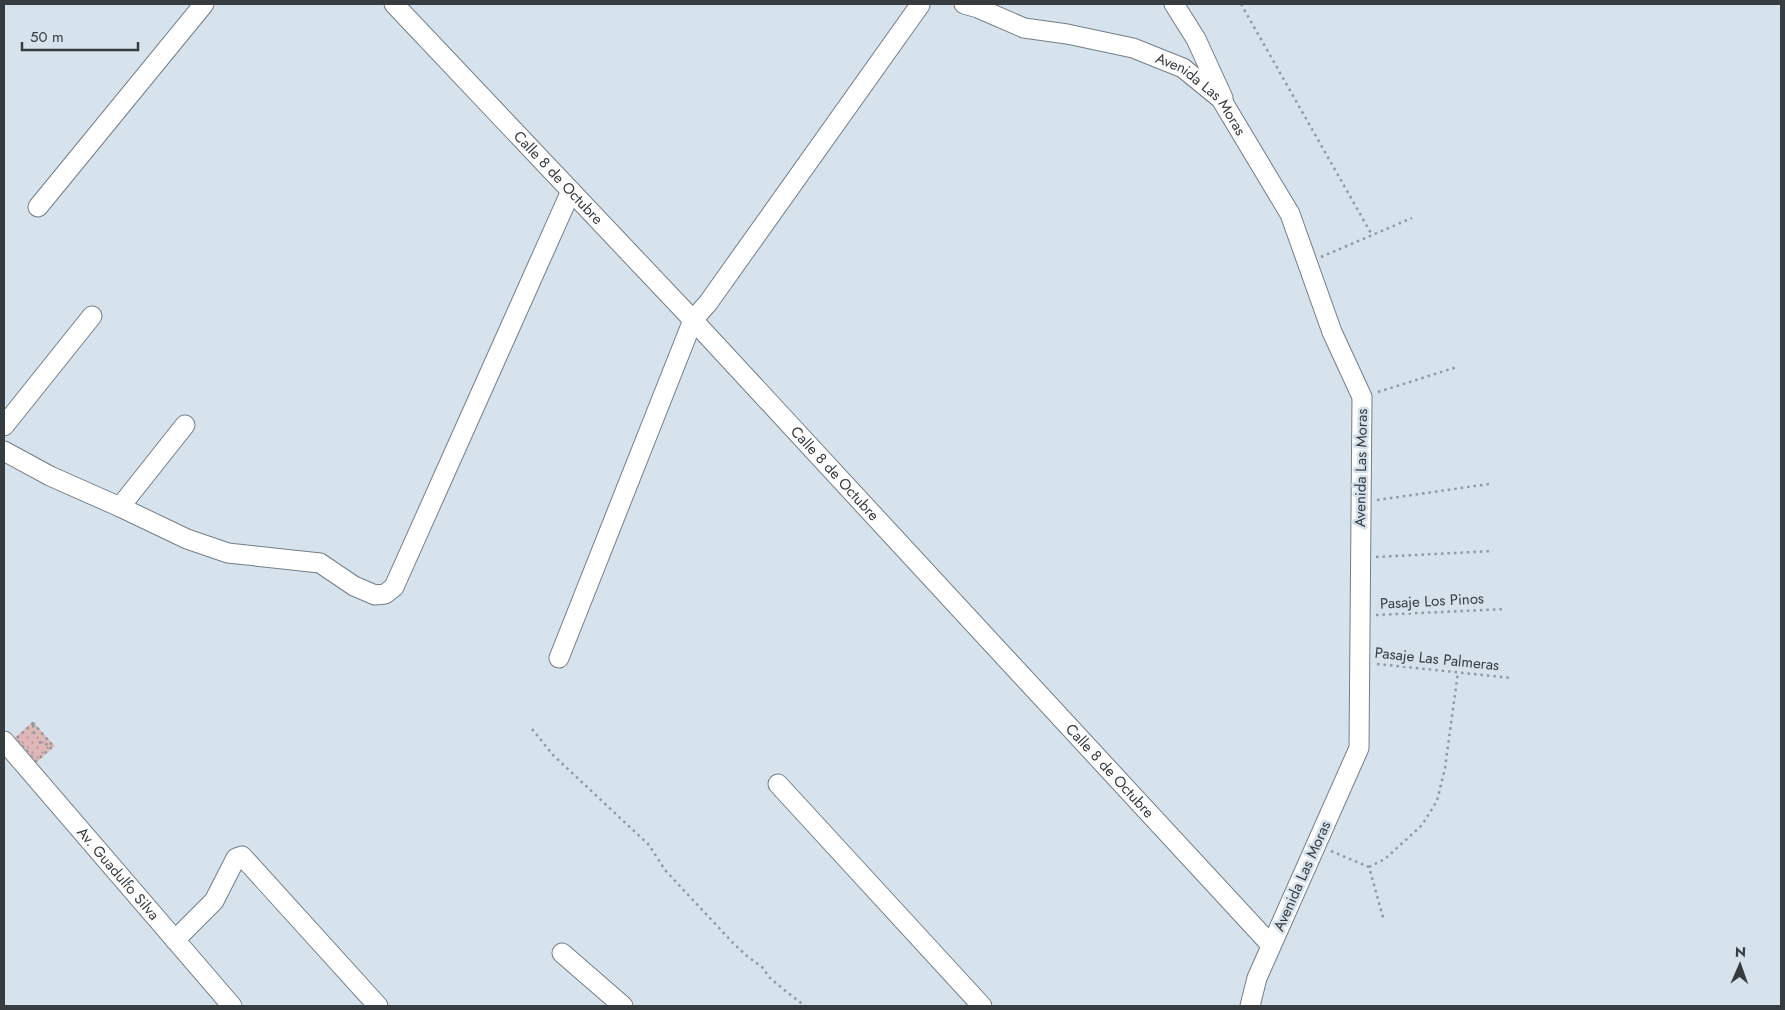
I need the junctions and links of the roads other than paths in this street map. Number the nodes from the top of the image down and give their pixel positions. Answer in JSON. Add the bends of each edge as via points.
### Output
{"nodes":[{"id":1,"x":204,"y":4,"type":"edge"},
{"id":2,"x":394,"y":4,"type":"edge"},
{"id":3,"x":964,"y":4,"type":"edge"},
{"id":4,"x":1174,"y":4,"type":"edge"},
{"id":5,"x":920,"y":5,"type":"dead end"},
{"id":6,"x":1232,"y":117,"type":"junction"},
{"id":7,"x":571,"y":191,"type":"junction"},
{"id":8,"x":38,"y":207,"type":"dead end"},
{"id":9,"x":92,"y":316,"type":"dead end"},
{"id":10,"x":693,"y":320,"type":"junction"},
{"id":11,"x":185,"y":425,"type":"dead end"},
{"id":12,"x":4,"y":426,"type":"edge"},
{"id":13,"x":4,"y":451,"type":"edge"},
{"id":14,"x":120,"y":507,"type":"junction"},
{"id":15,"x":559,"y":658,"type":"dead end"},
{"id":16,"x":4,"y":742,"type":"edge"},
{"id":17,"x":778,"y":784,"type":"dead end"},
{"id":18,"x":175,"y":940,"type":"junction"},
{"id":19,"x":1271,"y":945,"type":"junction"},
{"id":20,"x":562,"y":952,"type":"dead end"},
{"id":21,"x":232,"y":1006,"type":"edge"},
{"id":22,"x":378,"y":1006,"type":"edge"},
{"id":23,"x":623,"y":1006,"type":"edge"},
{"id":24,"x":982,"y":1006,"type":"edge"},
{"id":25,"x":1250,"y":1006,"type":"edge"}],
"edges":[{"from":1,"to":8,"type":"street"},
{"from":2,"to":7,"type":"street","name":"Calle 8 de Octubre"},
{"from":3,"to":6,"type":"street","name":"Avenida Las Moras","via":[[1024,28],[1133,48],[1183,68],[1221,99]]},
{"from":4,"to":6,"type":"street","via":[[1196,39]]},
{"from":5,"to":10,"type":"street"},
{"from":6,"to":19,"type":"street","name":"Avenida Las Moras","via":[[1290,214],[1332,332],[1362,396],[1359,748]]},
{"from":7,"to":10,"type":"street","name":"Calle 8 de Octubre"},
{"from":7,"to":14,"type":"street","via":[[394,587],[385,594],[375,595],[354,586],[320,563],[228,553],[187,539]]},
{"from":9,"to":12,"type":"street"},
{"from":10,"to":15,"type":"street"},
{"from":10,"to":19,"type":"street","name":"Calle 8 de Octubre"},
{"from":11,"to":14,"type":"street"},
{"from":13,"to":14,"type":"street","via":[[50,476]]},
{"from":16,"to":18,"type":"street","name":"Av. Guadulfo Silva"},
{"from":17,"to":24,"type":"street"},
{"from":18,"to":21,"type":"street","name":"Av. Guadulfo Silva"},
{"from":18,"to":22,"type":"street","via":[[214,901],[236,858],[242,856]]},
{"from":19,"to":25,"type":"street","name":"Avenida Las Moras","via":[[1256,978]]},
{"from":20,"to":23,"type":"street"}]}
